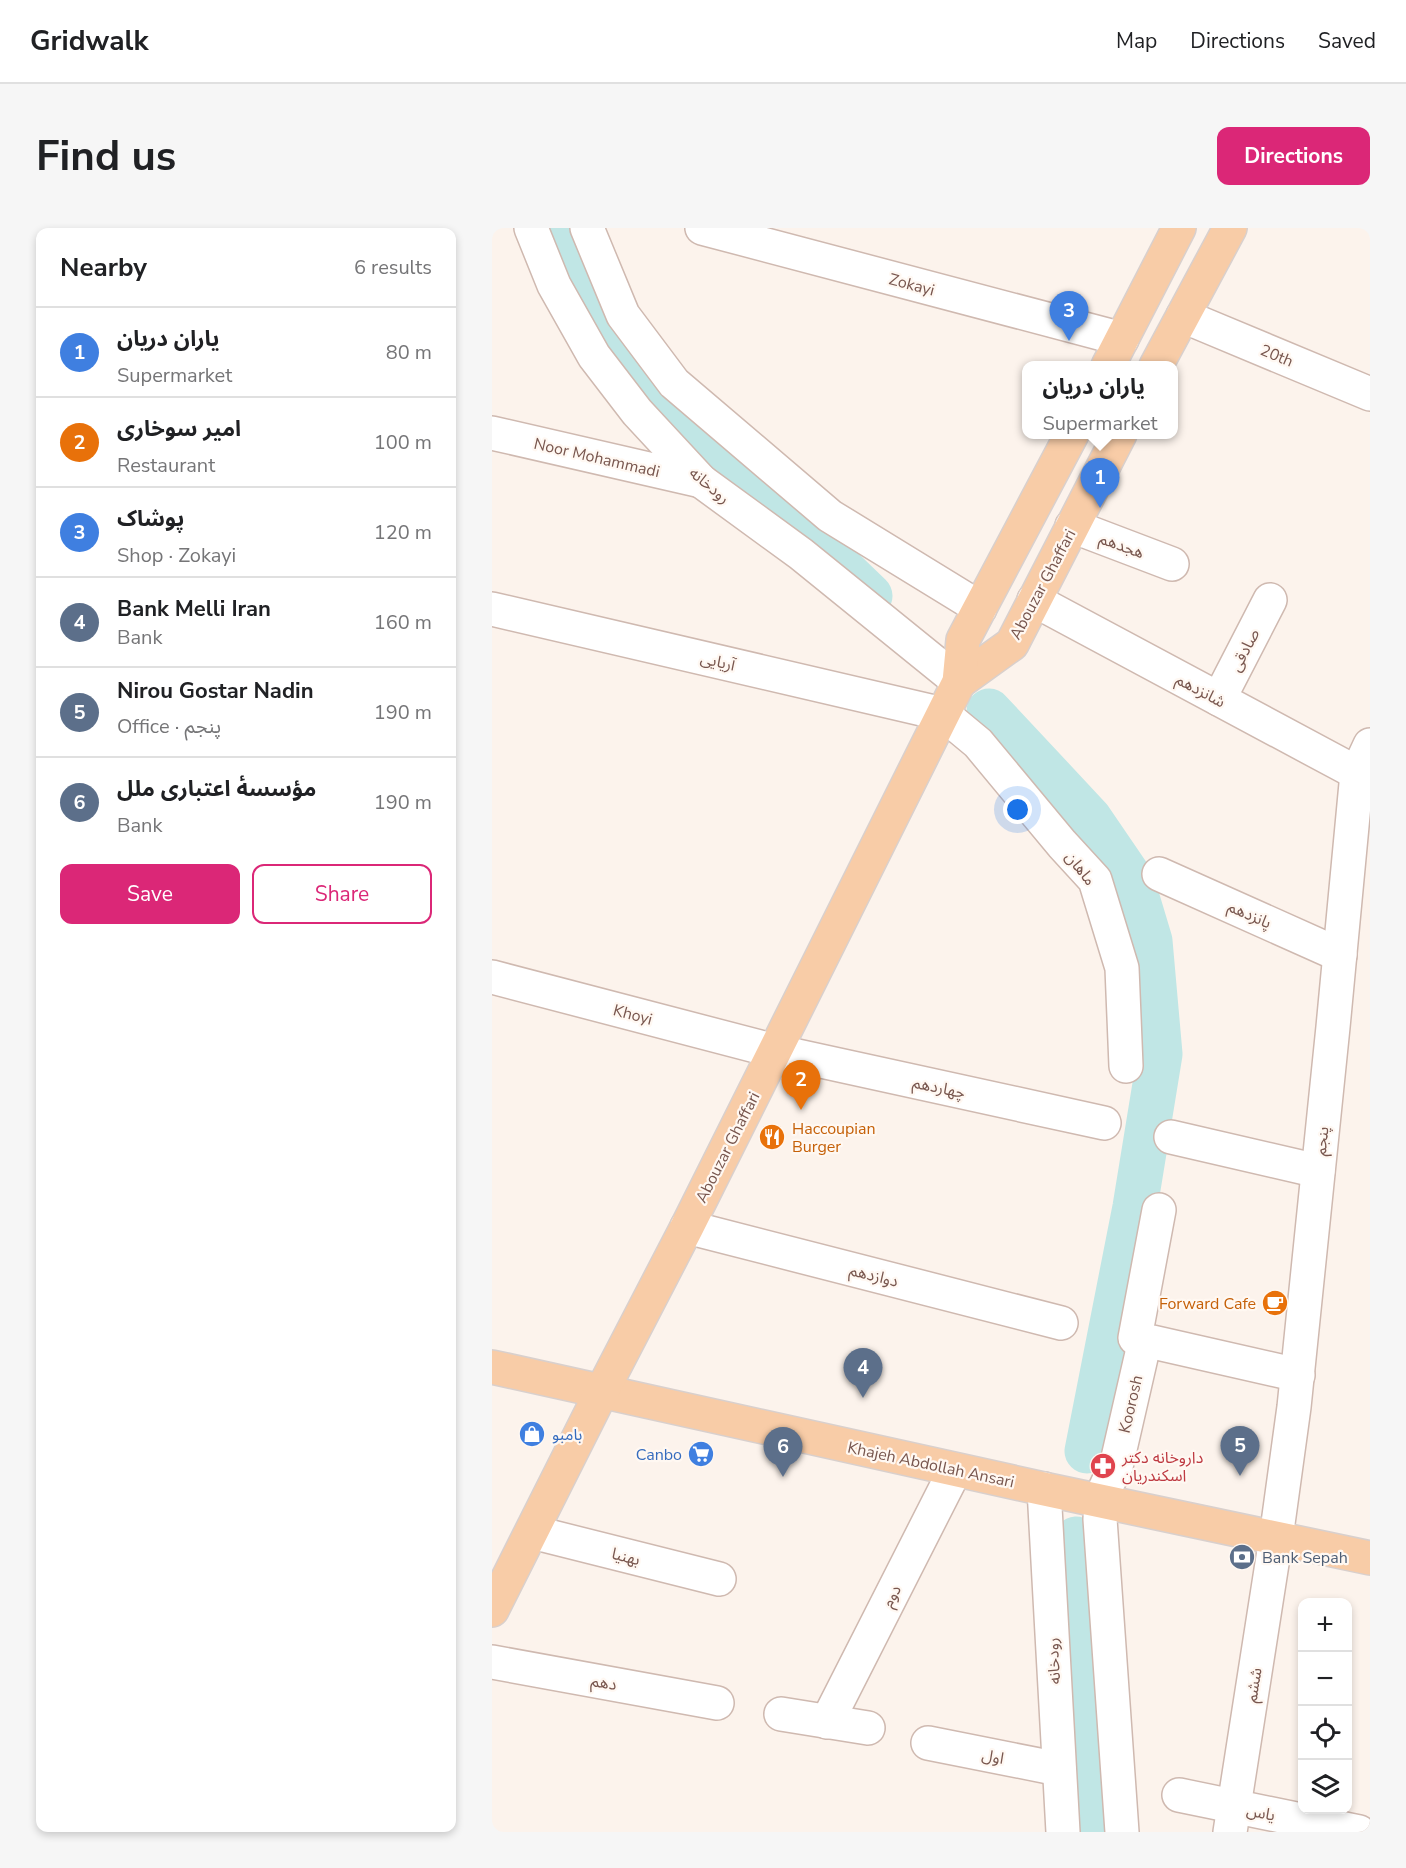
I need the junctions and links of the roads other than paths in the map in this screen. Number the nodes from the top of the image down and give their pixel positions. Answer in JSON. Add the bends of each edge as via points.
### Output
{"nodes":[{"id":1,"x":531,"y":228,"type":"edge"},
{"id":2,"x":587,"y":228,"type":"edge"},
{"id":3,"x":702,"y":228,"type":"edge"},
{"id":4,"x":1179,"y":228,"type":"edge"},
{"id":5,"x":1230,"y":228,"type":"edge"},
{"id":6,"x":1183,"y":316,"type":"junction"},
{"id":7,"x":1115,"y":352,"type":"edge"},
{"id":8,"x":1159,"y":361,"type":"edge"},
{"id":9,"x":1370,"y":394,"type":"edge"},
{"id":10,"x":492,"y":433,"type":"edge"},
{"id":11,"x":1070,"y":439,"type":"edge"},
{"id":12,"x":1118,"y":439,"type":"edge"},
{"id":13,"x":701,"y":481,"type":"junction"},
{"id":14,"x":1072,"y":526,"type":"junction"},
{"id":15,"x":1172,"y":564,"type":"dead end"},
{"id":16,"x":1034,"y":600,"type":"junction"},
{"id":17,"x":1270,"y":600,"type":"dead end"},
{"id":18,"x":980,"y":608,"type":"junction"},
{"id":19,"x":492,"y":609,"type":"edge"},
{"id":20,"x":959,"y":682,"type":"junction"},
{"id":21,"x":1219,"y":699,"type":"junction"},
{"id":22,"x":943,"y":714,"type":"junction"},
{"id":23,"x":1365,"y":765,"type":"edge"},
{"id":24,"x":1159,"y":874,"type":"dead end"},
{"id":25,"x":1340,"y":955,"type":"junction"},
{"id":26,"x":492,"y":977,"type":"edge"},
{"id":27,"x":775,"y":1051,"type":"junction"},
{"id":28,"x":1126,"y":1066,"type":"dead end"},
{"id":29,"x":1104,"y":1123,"type":"dead end"},
{"id":30,"x":1171,"y":1137,"type":"dead end"},
{"id":31,"x":1318,"y":1171,"type":"junction"},
{"id":32,"x":1159,"y":1210,"type":"dead end"},
{"id":33,"x":687,"y":1227,"type":"junction"},
{"id":34,"x":1061,"y":1323,"type":"dead end"},
{"id":35,"x":1140,"y":1339,"type":"junction"},
{"id":36,"x":492,"y":1367,"type":"edge"},
{"id":37,"x":1298,"y":1375,"type":"junction"},
{"id":38,"x":602,"y":1391,"type":"junction"},
{"id":39,"x":955,"y":1470,"type":"junction"},
{"id":40,"x":1044,"y":1489,"type":"junction"},
{"id":41,"x":1101,"y":1501,"type":"junction"},
{"id":42,"x":532,"y":1532,"type":"junction"},
{"id":43,"x":1276,"y":1538,"type":"junction"},
{"id":44,"x":1370,"y":1558,"type":"edge"},
{"id":45,"x":503,"y":1566,"type":"edge"},
{"id":46,"x":719,"y":1579,"type":"dead end"},
{"id":47,"x":492,"y":1610,"type":"edge"},
{"id":48,"x":492,"y":1662,"type":"edge"},
{"id":49,"x":717,"y":1703,"type":"dead end"},
{"id":50,"x":781,"y":1714,"type":"dead end"},
{"id":51,"x":827,"y":1722,"type":"junction"},
{"id":52,"x":868,"y":1728,"type":"dead end"},
{"id":53,"x":927,"y":1743,"type":"dead end"},
{"id":54,"x":1059,"y":1769,"type":"junction"},
{"id":55,"x":1179,"y":1795,"type":"dead end"},
{"id":56,"x":1232,"y":1819,"type":"edge"},
{"id":57,"x":1063,"y":1832,"type":"edge"},
{"id":58,"x":1122,"y":1832,"type":"edge"},
{"id":59,"x":1359,"y":1832,"type":"edge"}],
"edges":[{"from":1,"to":13,"type":"street","name":"رودخانه","via":[[554,285],[594,356],[637,412]]},
{"from":2,"to":18,"type":"street","via":[[623,315],[674,383],[831,516]]},
{"from":3,"to":7,"type":"street","name":"Zokayi"},
{"from":4,"to":7,"type":"main road"},
{"from":5,"to":6,"type":"main road"},
{"from":6,"to":8,"type":"main road"},
{"from":6,"to":9,"type":"street","name":"20th"},
{"from":10,"to":13,"type":"street","name":"Noor Mohammadi"},
{"from":11,"to":18,"type":"main road","name":"Abouzar Ghaffari"},
{"from":12,"to":14,"type":"main road","name":"Abouzar Ghaffari"},
{"from":13,"to":20,"type":"street","name":"رودخانه","via":[[801,554]]},
{"from":14,"to":15,"type":"street","name":"هجدهم"},
{"from":14,"to":16,"type":"main road","name":"Abouzar Ghaffari"},
{"from":16,"to":20,"type":"main road","name":"Abouzar Ghaffari","via":[[1012,644]]},
{"from":16,"to":21,"type":"street","name":"شانزدهم"},
{"from":17,"to":21,"type":"street","name":"صادقی"},
{"from":18,"to":20,"type":"main road","name":"Abouzar Ghaffari","via":[[963,640]]},
{"from":19,"to":22,"type":"street","name":"آریایی"},
{"from":20,"to":22,"type":"main road","name":"Abouzar Ghaffari"},
{"from":21,"to":23,"type":"street","name":"شانزدهم"},
{"from":22,"to":27,"type":"main road","name":"Abouzar Ghaffari"},
{"from":22,"to":28,"type":"street","name":"ماهان","via":[[978,743],[1095,880],[1122,968]]},
{"from":23,"to":25,"type":"street","name":"پنجم"},
{"from":24,"to":25,"type":"street","name":"پانزدهم"},
{"from":25,"to":31,"type":"street","name":"پنجم"},
{"from":26,"to":27,"type":"street","name":"Khoyi"},
{"from":27,"to":29,"type":"street","name":"چهاردهم"},
{"from":27,"to":33,"type":"main road","name":"Abouzar Ghaffari"},
{"from":30,"to":31,"type":"street"},
{"from":31,"to":37,"type":"street","name":"پنجم"},
{"from":32,"to":35,"type":"street","name":"Koorosh"},
{"from":33,"to":34,"type":"street","name":"دوازدهم"},
{"from":33,"to":38,"type":"main road","name":"Abouzar Ghaffari"},
{"from":35,"to":37,"type":"street"},
{"from":35,"to":41,"type":"street","name":"Koorosh","via":[[1115,1471]]},
{"from":36,"to":38,"type":"main road","name":"Khajeh Abdollah Ansari"},
{"from":37,"to":43,"type":"street","name":"پنجم"},
{"from":38,"to":39,"type":"main road","name":"Khajeh Abdollah Ansari"},
{"from":38,"to":42,"type":"main road","name":"Abouzar Ghaffari"},
{"from":39,"to":40,"type":"main road","name":"Khajeh Abdollah Ansari"},
{"from":39,"to":51,"type":"street","name":"دوم"},
{"from":40,"to":41,"type":"main road","name":"Khajeh Abdollah Ansari"},
{"from":40,"to":54,"type":"street","name":"رودخانه"},
{"from":41,"to":43,"type":"main road","name":"Khajeh Abdollah Ansari"},
{"from":41,"to":58,"type":"street"},
{"from":42,"to":45,"type":"main road","name":"Abouzar Ghaffari"},
{"from":42,"to":46,"type":"street","name":"بهنیا"},
{"from":43,"to":44,"type":"main road","name":"Khajeh Abdollah Ansari"},
{"from":43,"to":56,"type":"street","name":"ششم"},
{"from":45,"to":47,"type":"main road","name":"Abouzar Ghaffari"},
{"from":48,"to":49,"type":"street","name":"دهم"},
{"from":50,"to":51,"type":"street"},
{"from":51,"to":52,"type":"street"},
{"from":53,"to":54,"type":"street","name":"اول"},
{"from":54,"to":57,"type":"street","name":"رودخانه"},
{"from":55,"to":56,"type":"street","name":"یاس"},
{"from":56,"to":59,"type":"street","name":"یاس"}]}
